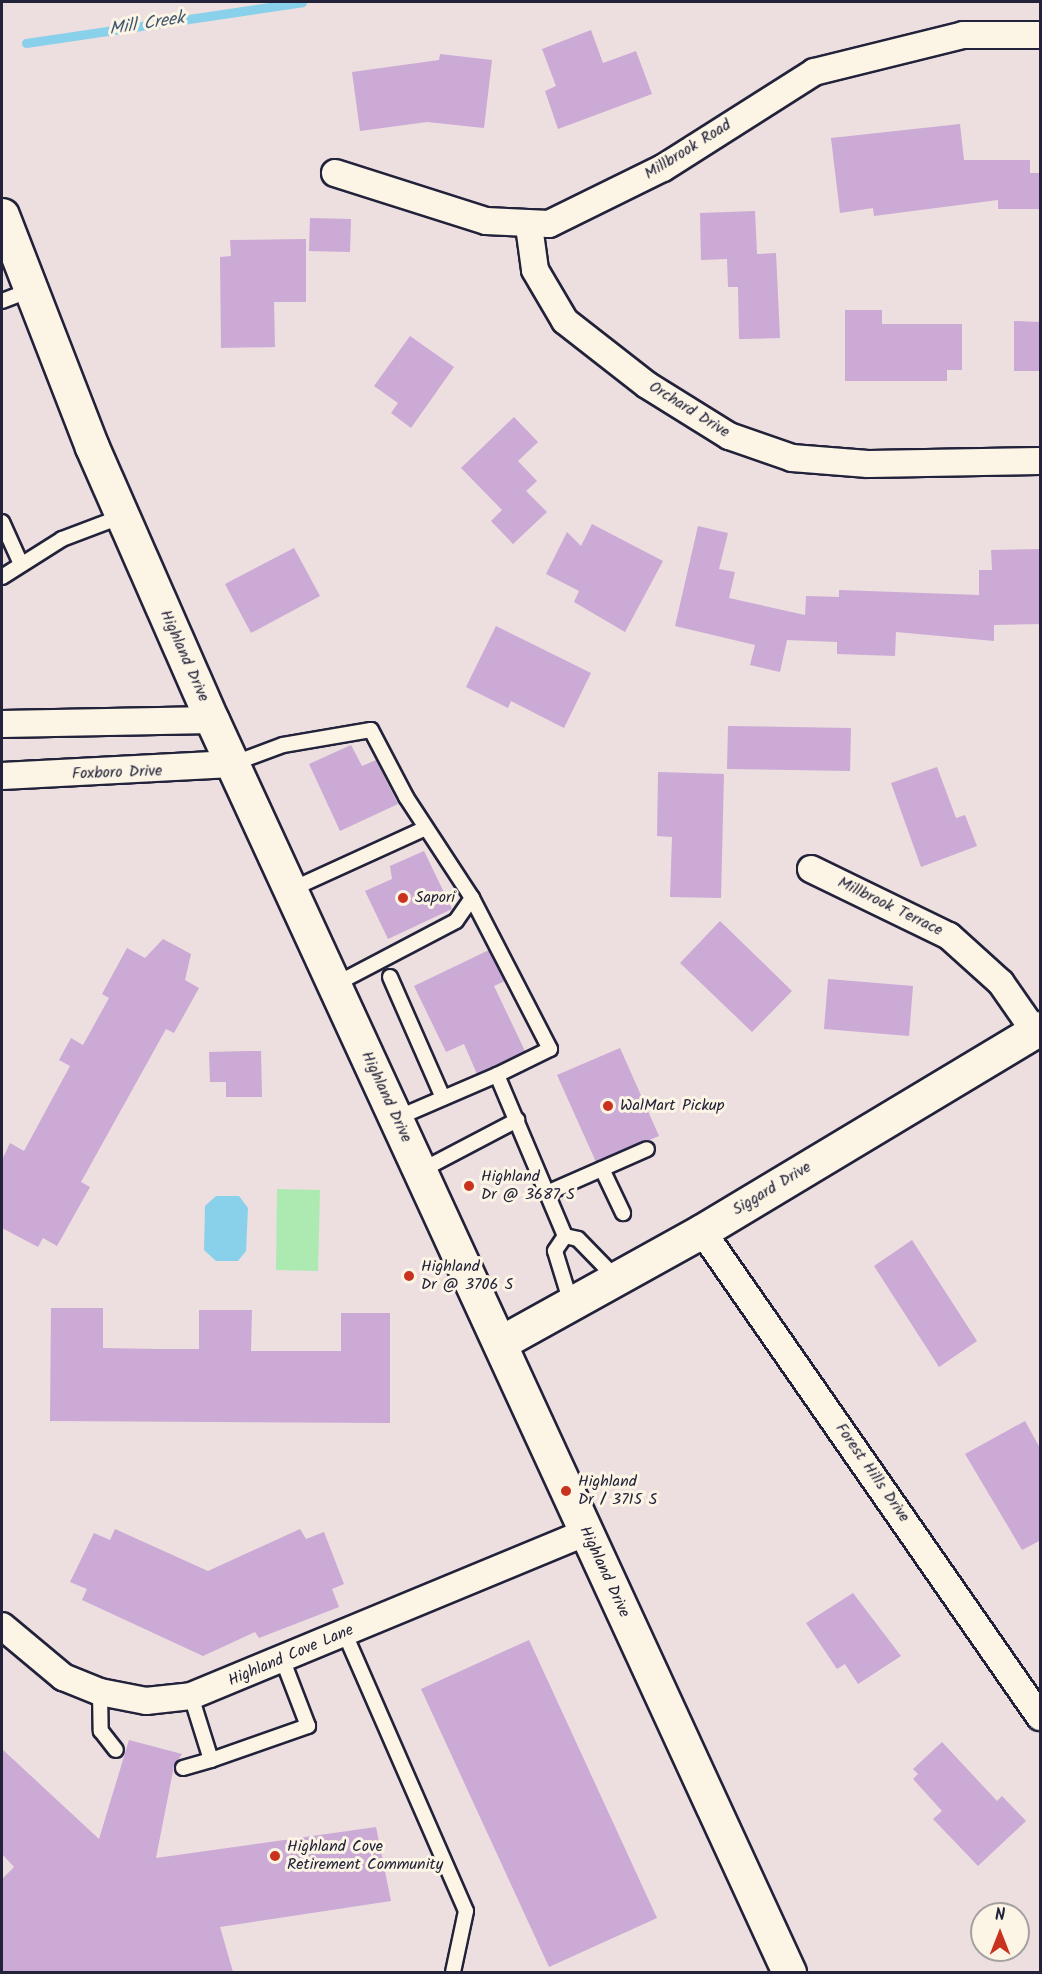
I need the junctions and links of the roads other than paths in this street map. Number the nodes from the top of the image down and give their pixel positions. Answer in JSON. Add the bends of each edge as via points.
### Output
{"nodes":[{"id":1,"x":1041,"y":35,"type":"edge"},
{"id":2,"x":334,"y":173,"type":"dead end"},
{"id":3,"x":2,"y":215,"type":"edge"},
{"id":4,"x":529,"y":226,"type":"junction"},
{"id":5,"x":16,"y":295,"type":"edge"},
{"id":6,"x":1041,"y":461,"type":"edge"},
{"id":7,"x":123,"y":516,"type":"junction"},
{"id":8,"x":2,"y":522,"type":"edge"},
{"id":9,"x":21,"y":564,"type":"junction"},
{"id":10,"x":2,"y":577,"type":"edge"},
{"id":11,"x":212,"y":720,"type":"junction"},
{"id":12,"x":2,"y":724,"type":"edge"},
{"id":13,"x":232,"y":764,"type":"junction"},
{"id":14,"x":2,"y":776,"type":"edge"},
{"id":15,"x":426,"y":828,"type":"junction"},
{"id":16,"x":811,"y":869,"type":"dead end"},
{"id":17,"x":290,"y":890,"type":"junction"},
{"id":18,"x":472,"y":898,"type":"junction"},
{"id":19,"x":390,"y":977,"type":"dead end"},
{"id":20,"x":334,"y":985,"type":"junction"},
{"id":21,"x":1038,"y":1030,"type":"edge"},
{"id":22,"x":497,"y":1075,"type":"junction"},
{"id":23,"x":443,"y":1098,"type":"junction"},
{"id":24,"x":397,"y":1118,"type":"junction"},
{"id":25,"x":517,"y":1119,"type":"junction"},
{"id":26,"x":647,"y":1149,"type":"dead end"},
{"id":27,"x":602,"y":1169,"type":"junction"},
{"id":28,"x":420,"y":1171,"type":"junction"},
{"id":29,"x":547,"y":1193,"type":"junction"},
{"id":30,"x":623,"y":1213,"type":"dead end"},
{"id":31,"x":702,"y":1232,"type":"junction"},
{"id":32,"x":565,"y":1236,"type":"junction"},
{"id":33,"x":616,"y":1278,"type":"junction"},
{"id":34,"x":571,"y":1303,"type":"junction"},
{"id":35,"x":500,"y":1343,"type":"junction"},
{"id":36,"x":585,"y":1533,"type":"junction"},
{"id":37,"x":2,"y":1626,"type":"edge"},
{"id":38,"x":345,"y":1635,"type":"junction"},
{"id":39,"x":284,"y":1661,"type":"junction"},
{"id":40,"x":100,"y":1692,"type":"junction"},
{"id":41,"x":191,"y":1696,"type":"junction"},
{"id":42,"x":1041,"y":1717,"type":"edge"},
{"id":43,"x":116,"y":1750,"type":"dead end"},
{"id":44,"x":211,"y":1760,"type":"junction"},
{"id":45,"x":183,"y":1768,"type":"dead end"},
{"id":46,"x":453,"y":1972,"type":"edge"},
{"id":47,"x":787,"y":1972,"type":"edge"}],
"edges":[{"from":1,"to":4,"type":"street","name":"Millbrook Road","via":[[954,37],[814,72],[663,168],[570,217]]},
{"from":2,"to":4,"type":"street","name":"Millbrook Road","via":[[486,221]]},
{"from":3,"to":5,"type":"main road","name":"Highland Drive"},
{"from":4,"to":6,"type":"street","name":"Orchard Drive","via":[[535,270],[565,321],[647,385],[729,436],[792,458],[868,464]]},
{"from":5,"to":7,"type":"main road","name":"Highland Drive"},
{"from":7,"to":9,"type":"lane","via":[[62,539]]},
{"from":7,"to":11,"type":"main road","name":"Highland Drive"},
{"from":8,"to":9,"type":"lane"},
{"from":9,"to":10,"type":"lane"},
{"from":11,"to":12,"type":"street"},
{"from":11,"to":13,"type":"main road","name":"Highland Drive"},
{"from":13,"to":14,"type":"street","name":"Foxboro Drive"},
{"from":13,"to":15,"type":"lane","via":[[283,745],[371,730]]},
{"from":13,"to":17,"type":"main road","name":"Highland Drive"},
{"from":15,"to":17,"type":"lane"},
{"from":15,"to":18,"type":"lane"},
{"from":16,"to":21,"type":"street","name":"Millbrook Terrace","via":[[949,936],[1001,983]]},
{"from":17,"to":20,"type":"main road","name":"Highland Drive"},
{"from":18,"to":20,"type":"lane","via":[[456,921]]},
{"from":18,"to":22,"type":"lane","via":[[550,1049]]},
{"from":19,"to":23,"type":"lane"},
{"from":20,"to":24,"type":"main road","name":"Highland Drive"},
{"from":21,"to":31,"type":"main road","name":"Siggard Drive"},
{"from":22,"to":23,"type":"lane"},
{"from":22,"to":25,"type":"lane"},
{"from":23,"to":24,"type":"lane"},
{"from":24,"to":28,"type":"main road","name":"Highland Drive"},
{"from":25,"to":28,"type":"lane"},
{"from":25,"to":29,"type":"lane"},
{"from":26,"to":27,"type":"lane"},
{"from":27,"to":29,"type":"lane"},
{"from":27,"to":30,"type":"lane"},
{"from":28,"to":35,"type":"main road","name":"Highland Drive"},
{"from":29,"to":32,"type":"lane"},
{"from":31,"to":33,"type":"main road","name":"Siggard Drive"},
{"from":31,"to":42,"type":"street","name":"Forest Hills Drive"},
{"from":32,"to":33,"type":"lane","via":[[578,1239]]},
{"from":32,"to":34,"type":"lane","via":[[555,1251]]},
{"from":33,"to":34,"type":"main road","name":"Siggard Drive"},
{"from":34,"to":35,"type":"main road","name":"Siggard Drive"},
{"from":35,"to":36,"type":"main road","name":"Highland Drive"},
{"from":36,"to":38,"type":"street","name":"Highland Cove Lane"},
{"from":36,"to":47,"type":"main road","name":"Highland Drive"},
{"from":37,"to":40,"type":"street","name":"Highland Cove Lane","via":[[63,1677]]},
{"from":38,"to":39,"type":"street","name":"Highland Cove Lane"},
{"from":38,"to":46,"type":"lane","via":[[466,1911]]},
{"from":39,"to":41,"type":"street","name":"Highland Cove Lane"},
{"from":39,"to":44,"type":"lane","via":[[308,1726]]},
{"from":40,"to":41,"type":"street","name":"Highland Cove Lane","via":[[146,1701]]},
{"from":40,"to":43,"type":"lane","via":[[101,1731]]},
{"from":41,"to":44,"type":"lane"},
{"from":44,"to":45,"type":"lane"}]}
